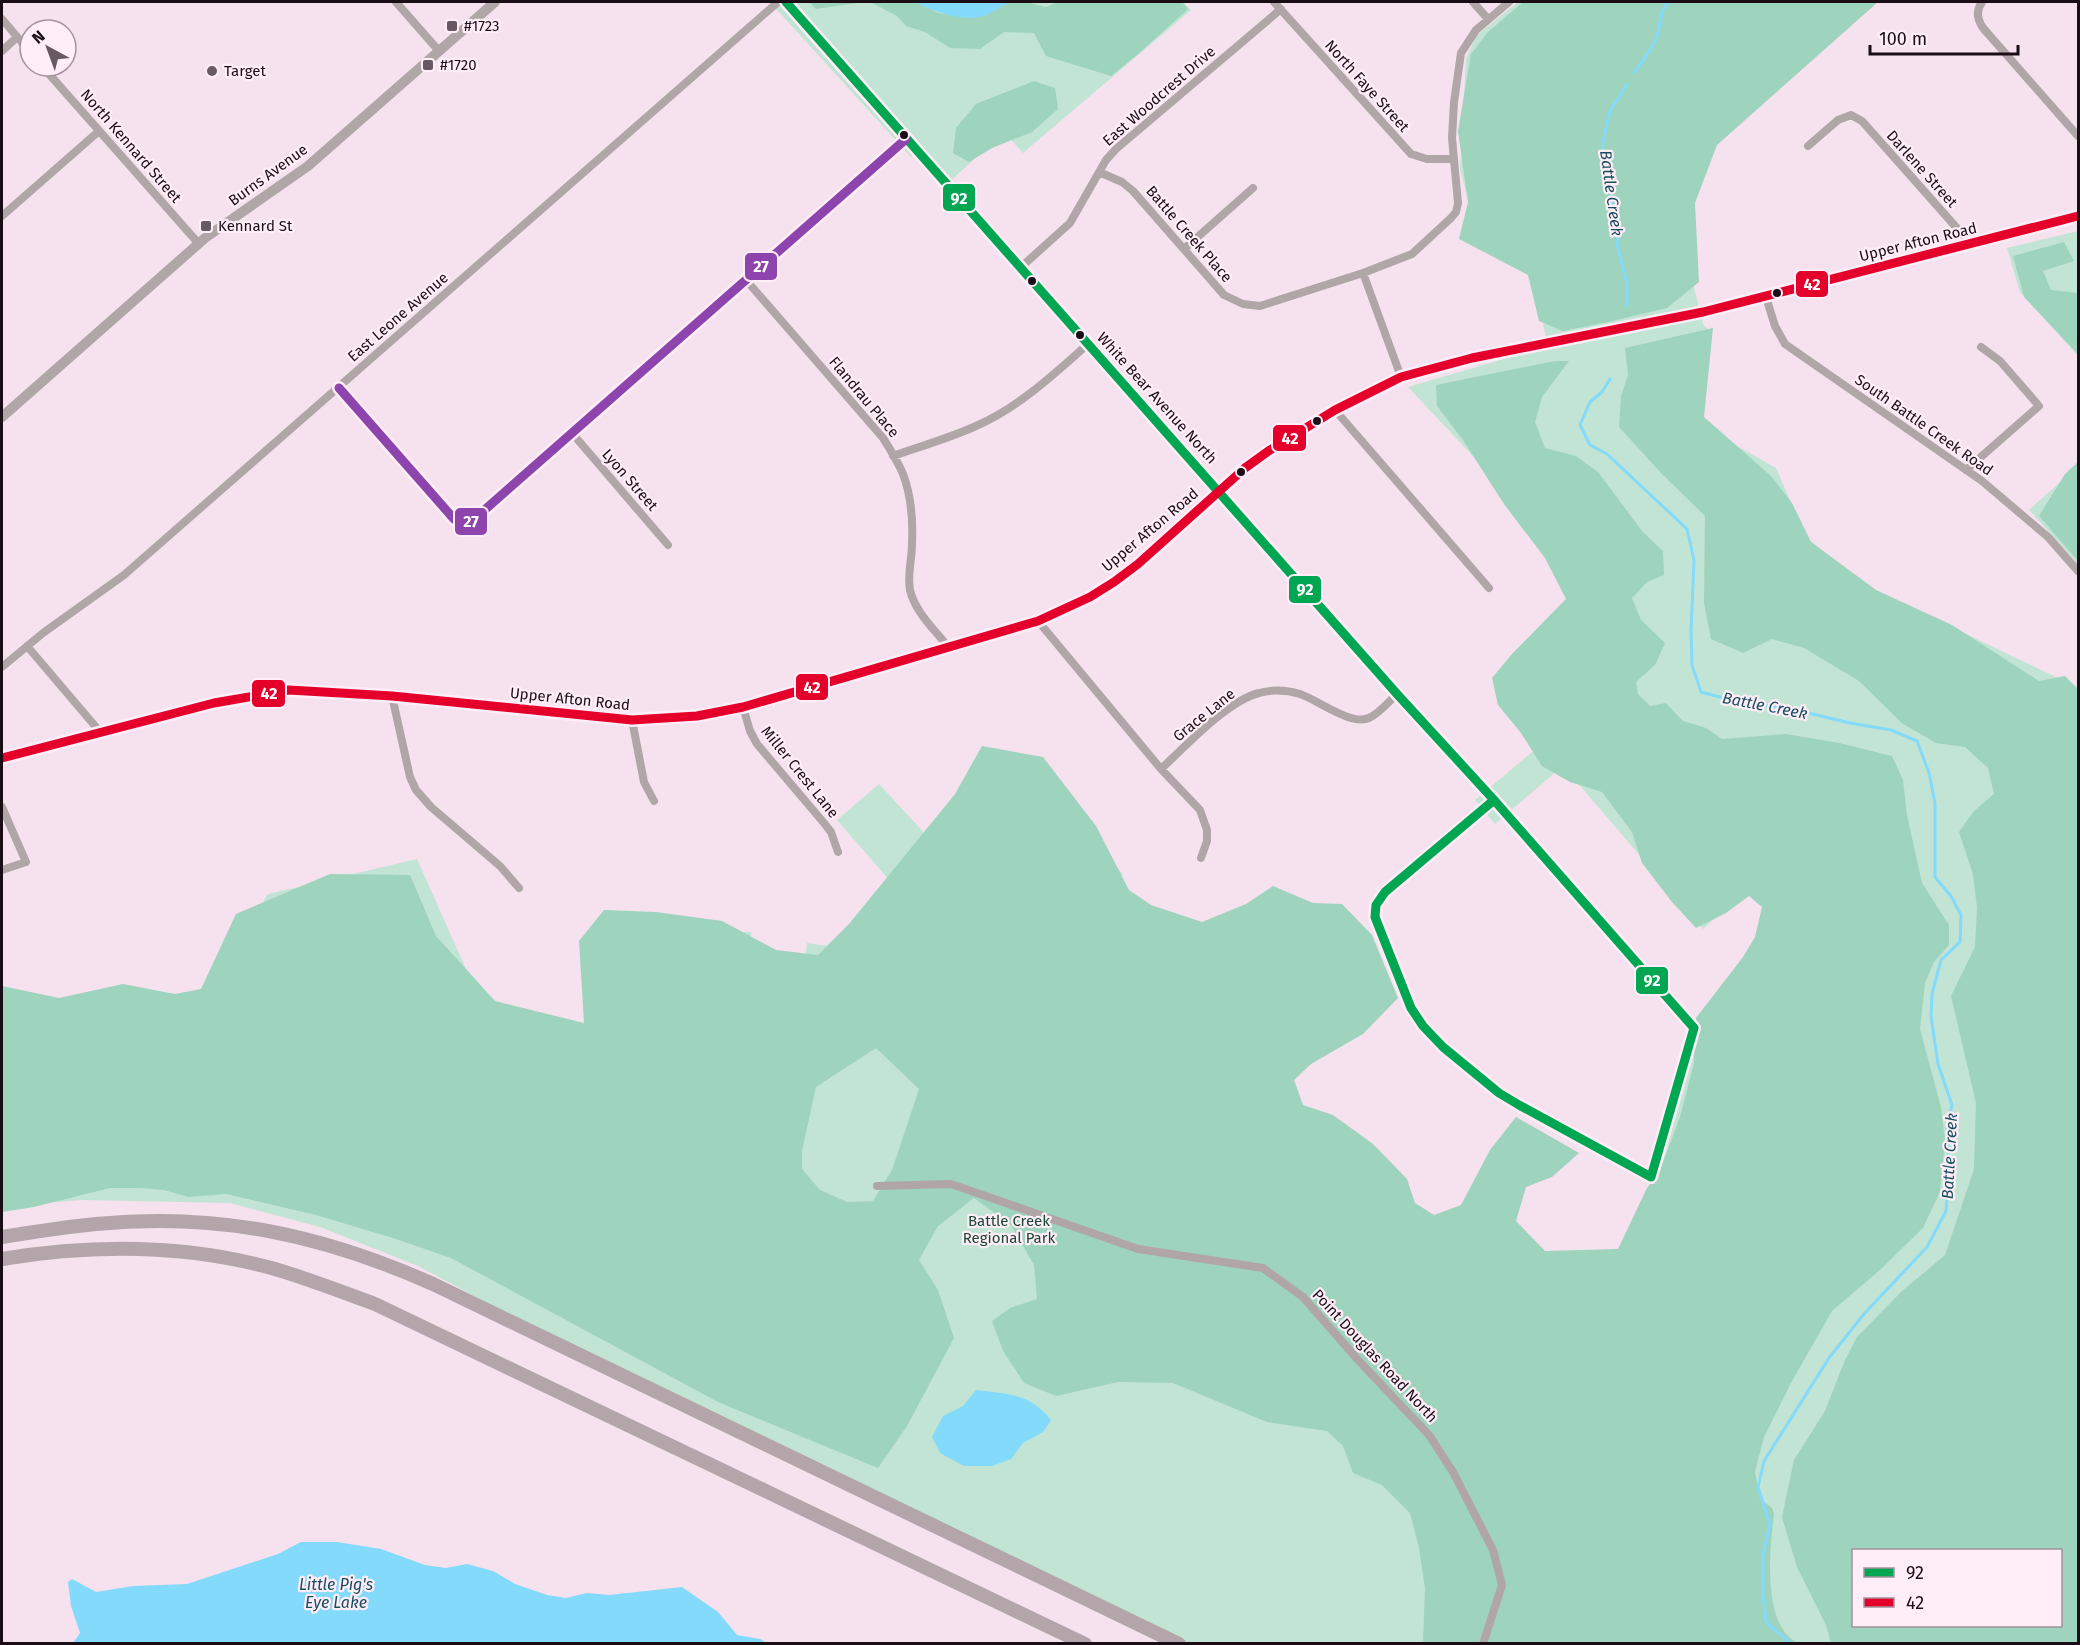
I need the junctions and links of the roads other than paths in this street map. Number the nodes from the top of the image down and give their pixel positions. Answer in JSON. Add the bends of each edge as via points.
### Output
{"nodes":[{"id":1,"x":396,"y":2,"type":"edge"},
{"id":2,"x":495,"y":2,"type":"edge"},
{"id":3,"x":778,"y":2,"type":"edge"},
{"id":4,"x":786,"y":2,"type":"edge"},
{"id":5,"x":1274,"y":2,"type":"edge"},
{"id":6,"x":1473,"y":2,"type":"edge"},
{"id":7,"x":1509,"y":2,"type":"edge"},
{"id":8,"x":1982,"y":2,"type":"edge"},
{"id":9,"x":1281,"y":9,"type":"junction"},
{"id":10,"x":2,"y":19,"type":"edge"},
{"id":11,"x":1488,"y":19,"type":"junction"},
{"id":12,"x":17,"y":37,"type":"joint"},
{"id":13,"x":2,"y":51,"type":"edge"},
{"id":14,"x":439,"y":51,"type":"junction"},
{"id":15,"x":53,"y":78,"type":"edge"},
{"id":16,"x":99,"y":131,"type":"junction"},
{"id":17,"x":2079,"y":136,"type":"edge"},
{"id":18,"x":906,"y":139,"type":"junction"},
{"id":19,"x":1808,"y":146,"type":"dead end"},
{"id":20,"x":1453,"y":159,"type":"junction"},
{"id":21,"x":1099,"y":172,"type":"junction"},
{"id":22,"x":1253,"y":188,"type":"dead end"},
{"id":23,"x":2,"y":216,"type":"edge"},
{"id":24,"x":2079,"y":216,"type":"edge"},
{"id":25,"x":199,"y":244,"type":"junction"},
{"id":26,"x":1971,"y":244,"type":"junction"},
{"id":27,"x":1184,"y":249,"type":"junction"},
{"id":28,"x":1020,"y":268,"type":"junction"},
{"id":29,"x":1363,"y":273,"type":"junction"},
{"id":30,"x":746,"y":280,"type":"junction"},
{"id":31,"x":1766,"y":297,"type":"junction"},
{"id":32,"x":1088,"y":344,"type":"junction"},
{"id":33,"x":1981,"y":347,"type":"dead end"},
{"id":34,"x":1401,"y":377,"type":"junction"},
{"id":35,"x":339,"y":388,"type":"junction"},
{"id":36,"x":1335,"y":410,"type":"junction"},
{"id":37,"x":2,"y":417,"type":"edge"},
{"id":38,"x":572,"y":433,"type":"junction"},
{"id":39,"x":893,"y":456,"type":"junction"},
{"id":40,"x":1966,"y":470,"type":"junction"},
{"id":41,"x":1220,"y":491,"type":"junction"},
{"id":42,"x":668,"y":544,"type":"dead end"},
{"id":43,"x":2079,"y":571,"type":"edge"},
{"id":44,"x":1489,"y":588,"type":"dead end"},
{"id":45,"x":1038,"y":621,"type":"junction"},
{"id":46,"x":27,"y":646,"type":"junction"},
{"id":47,"x":948,"y":648,"type":"junction"},
{"id":48,"x":2,"y":667,"type":"edge"},
{"id":49,"x":1398,"y":694,"type":"junction"},
{"id":50,"x":392,"y":696,"type":"junction"},
{"id":51,"x":743,"y":707,"type":"junction"},
{"id":52,"x":632,"y":720,"type":"junction"},
{"id":53,"x":101,"y":733,"type":"junction"},
{"id":54,"x":2,"y":758,"type":"edge"},
{"id":55,"x":1161,"y":769,"type":"junction"},
{"id":56,"x":1494,"y":800,"type":"junction"},
{"id":57,"x":654,"y":801,"type":"dead end"},
{"id":58,"x":2,"y":807,"type":"edge"},
{"id":59,"x":838,"y":852,"type":"dead end"},
{"id":60,"x":1201,"y":858,"type":"dead end"},
{"id":61,"x":2,"y":870,"type":"edge"},
{"id":62,"x":519,"y":888,"type":"dead end"},
{"id":63,"x":877,"y":1186,"type":"dead end"},
{"id":64,"x":2,"y":1237,"type":"edge"},
{"id":65,"x":2,"y":1258,"type":"edge"},
{"id":66,"x":1085,"y":1644,"type":"edge"},
{"id":67,"x":1179,"y":1644,"type":"edge"},
{"id":68,"x":1483,"y":1644,"type":"edge"}],
"edges":[{"from":1,"to":14,"type":"street"},
{"from":2,"to":14,"type":"street","name":"Burns Avenue"},
{"from":3,"to":35,"type":"street","name":"East Leone Avenue"},
{"from":4,"to":18,"type":"street","name":"White Bear Avenue North"},
{"from":5,"to":9,"type":"street","name":"North Faye Street"},
{"from":6,"to":11,"type":"street"},
{"from":7,"to":11,"type":"street","name":"Battle Creek Place"},
{"from":8,"to":17,"type":"street","via":[[1978,19],[1983,28]]},
{"from":9,"to":20,"type":"street","name":"North Faye Street","via":[[1411,154],[1427,159]]},
{"from":9,"to":21,"type":"street","name":"East Woodcrest Drive","via":[[1116,149]]},
{"from":10,"to":12,"type":"street"},
{"from":11,"to":20,"type":"street","name":"Battle Creek Place","via":[[1468,40],[1460,60],[1454,102]]},
{"from":12,"to":13,"type":"street"},
{"from":14,"to":25,"type":"street","name":"Burns Avenue","via":[[308,166]]},
{"from":15,"to":16,"type":"street","name":"North Kennard Street"},
{"from":16,"to":23,"type":"street"},
{"from":16,"to":25,"type":"street","name":"North Kennard Street"},
{"from":18,"to":28,"type":"street","name":"White Bear Avenue North"},
{"from":18,"to":30,"type":"street"},
{"from":19,"to":26,"type":"street","name":"Darlene Street","via":[[1838,120],[1851,115],[1862,121]]},
{"from":20,"to":29,"type":"street","name":"Battle Creek Place","via":[[1458,203],[1451,219],[1412,254]]},
{"from":21,"to":27,"type":"street","name":"Battle Creek Place","via":[[1133,191]]},
{"from":21,"to":28,"type":"street","name":"East Woodcrest Drive","via":[[1070,223]]},
{"from":22,"to":27,"type":"street"},
{"from":24,"to":26,"type":"street","name":"Upper Afton Road"},
{"from":25,"to":37,"type":"street","name":"Burns Avenue"},
{"from":26,"to":31,"type":"street","name":"Upper Afton Road"},
{"from":27,"to":29,"type":"street","name":"Battle Creek Place","via":[[1224,295],[1243,304],[1260,306]]},
{"from":28,"to":32,"type":"street","name":"White Bear Avenue North"},
{"from":29,"to":34,"type":"street"},
{"from":30,"to":38,"type":"street"},
{"from":30,"to":39,"type":"street","name":"Flandrau Place","via":[[883,438]]},
{"from":31,"to":34,"type":"street","name":"Upper Afton Road","via":[[1472,358]]},
{"from":31,"to":40,"type":"street","name":"South Battle Creek Road","via":[[1785,344]]},
{"from":32,"to":39,"type":"street","via":[[1003,412],[950,437]]},
{"from":32,"to":41,"type":"street","name":"White Bear Avenue North"},
{"from":33,"to":40,"type":"street","via":[[2000,361],[2039,406]]},
{"from":34,"to":36,"type":"street","name":"Upper Afton Road"},
{"from":35,"to":38,"type":"street","via":[[454,519],[464,524]]},
{"from":35,"to":46,"type":"street","name":"East Leone Avenue","via":[[124,575]]},
{"from":36,"to":41,"type":"street","name":"Upper Afton Road","via":[[1270,450]]},
{"from":36,"to":44,"type":"street"},
{"from":38,"to":42,"type":"street","name":"Lyon Street"},
{"from":39,"to":47,"type":"street","name":"Flandrau Place","via":[[903,476],[912,522],[910,591],[921,613]]},
{"from":40,"to":43,"type":"street","name":"South Battle Creek Road","via":[[2032,522]]},
{"from":41,"to":45,"type":"street","name":"Upper Afton Road","via":[[1114,582]]},
{"from":41,"to":49,"type":"street"},
{"from":45,"to":47,"type":"street","name":"Upper Afton Road"},
{"from":45,"to":55,"type":"street"},
{"from":46,"to":48,"type":"street","name":"East Leone Avenue"},
{"from":46,"to":53,"type":"street"},
{"from":47,"to":51,"type":"street","name":"Upper Afton Road"},
{"from":49,"to":55,"type":"street","name":"Grace Lane","via":[[1376,714],[1364,719],[1348,717],[1298,693],[1276,690],[1252,695],[1230,707]]},
{"from":49,"to":56,"type":"street"},
{"from":50,"to":52,"type":"street","name":"Upper Afton Road"},
{"from":50,"to":53,"type":"street","name":"Upper Afton Road","via":[[289,690],[214,704]]},
{"from":50,"to":62,"type":"street","via":[[410,777],[417,790]]},
{"from":51,"to":52,"type":"street","name":"Upper Afton Road","via":[[697,716]]},
{"from":51,"to":59,"type":"street","name":"Miller Crest Lane","via":[[757,744],[831,832]]},
{"from":52,"to":57,"type":"street","via":[[644,782]]},
{"from":53,"to":54,"type":"street","name":"Upper Afton Road"},
{"from":55,"to":60,"type":"street","via":[[1197,806],[1204,820],[1207,841]]},
{"from":56,"to":56,"type":"street","via":[[1386,892],[1376,905],[1375,917],[1411,1008],[1440,1044],[1499,1093],[1651,1177],[1694,1028]]},
{"from":58,"to":61,"type":"street","via":[[26,862]]},
{"from":63,"to":68,"type":"street","name":"Point Douglas Road North","via":[[951,1184],[1138,1249],[1263,1268],[1303,1297],[1429,1436],[1453,1472],[1493,1550],[1502,1586]]},
{"from":64,"to":67,"type":"highway","via":[[97,1224],[182,1221],[297,1235],[353,1251],[433,1284]]},
{"from":65,"to":66,"type":"highway","via":[[85,1248],[161,1250],[233,1260],[307,1279],[375,1304]]}]}
